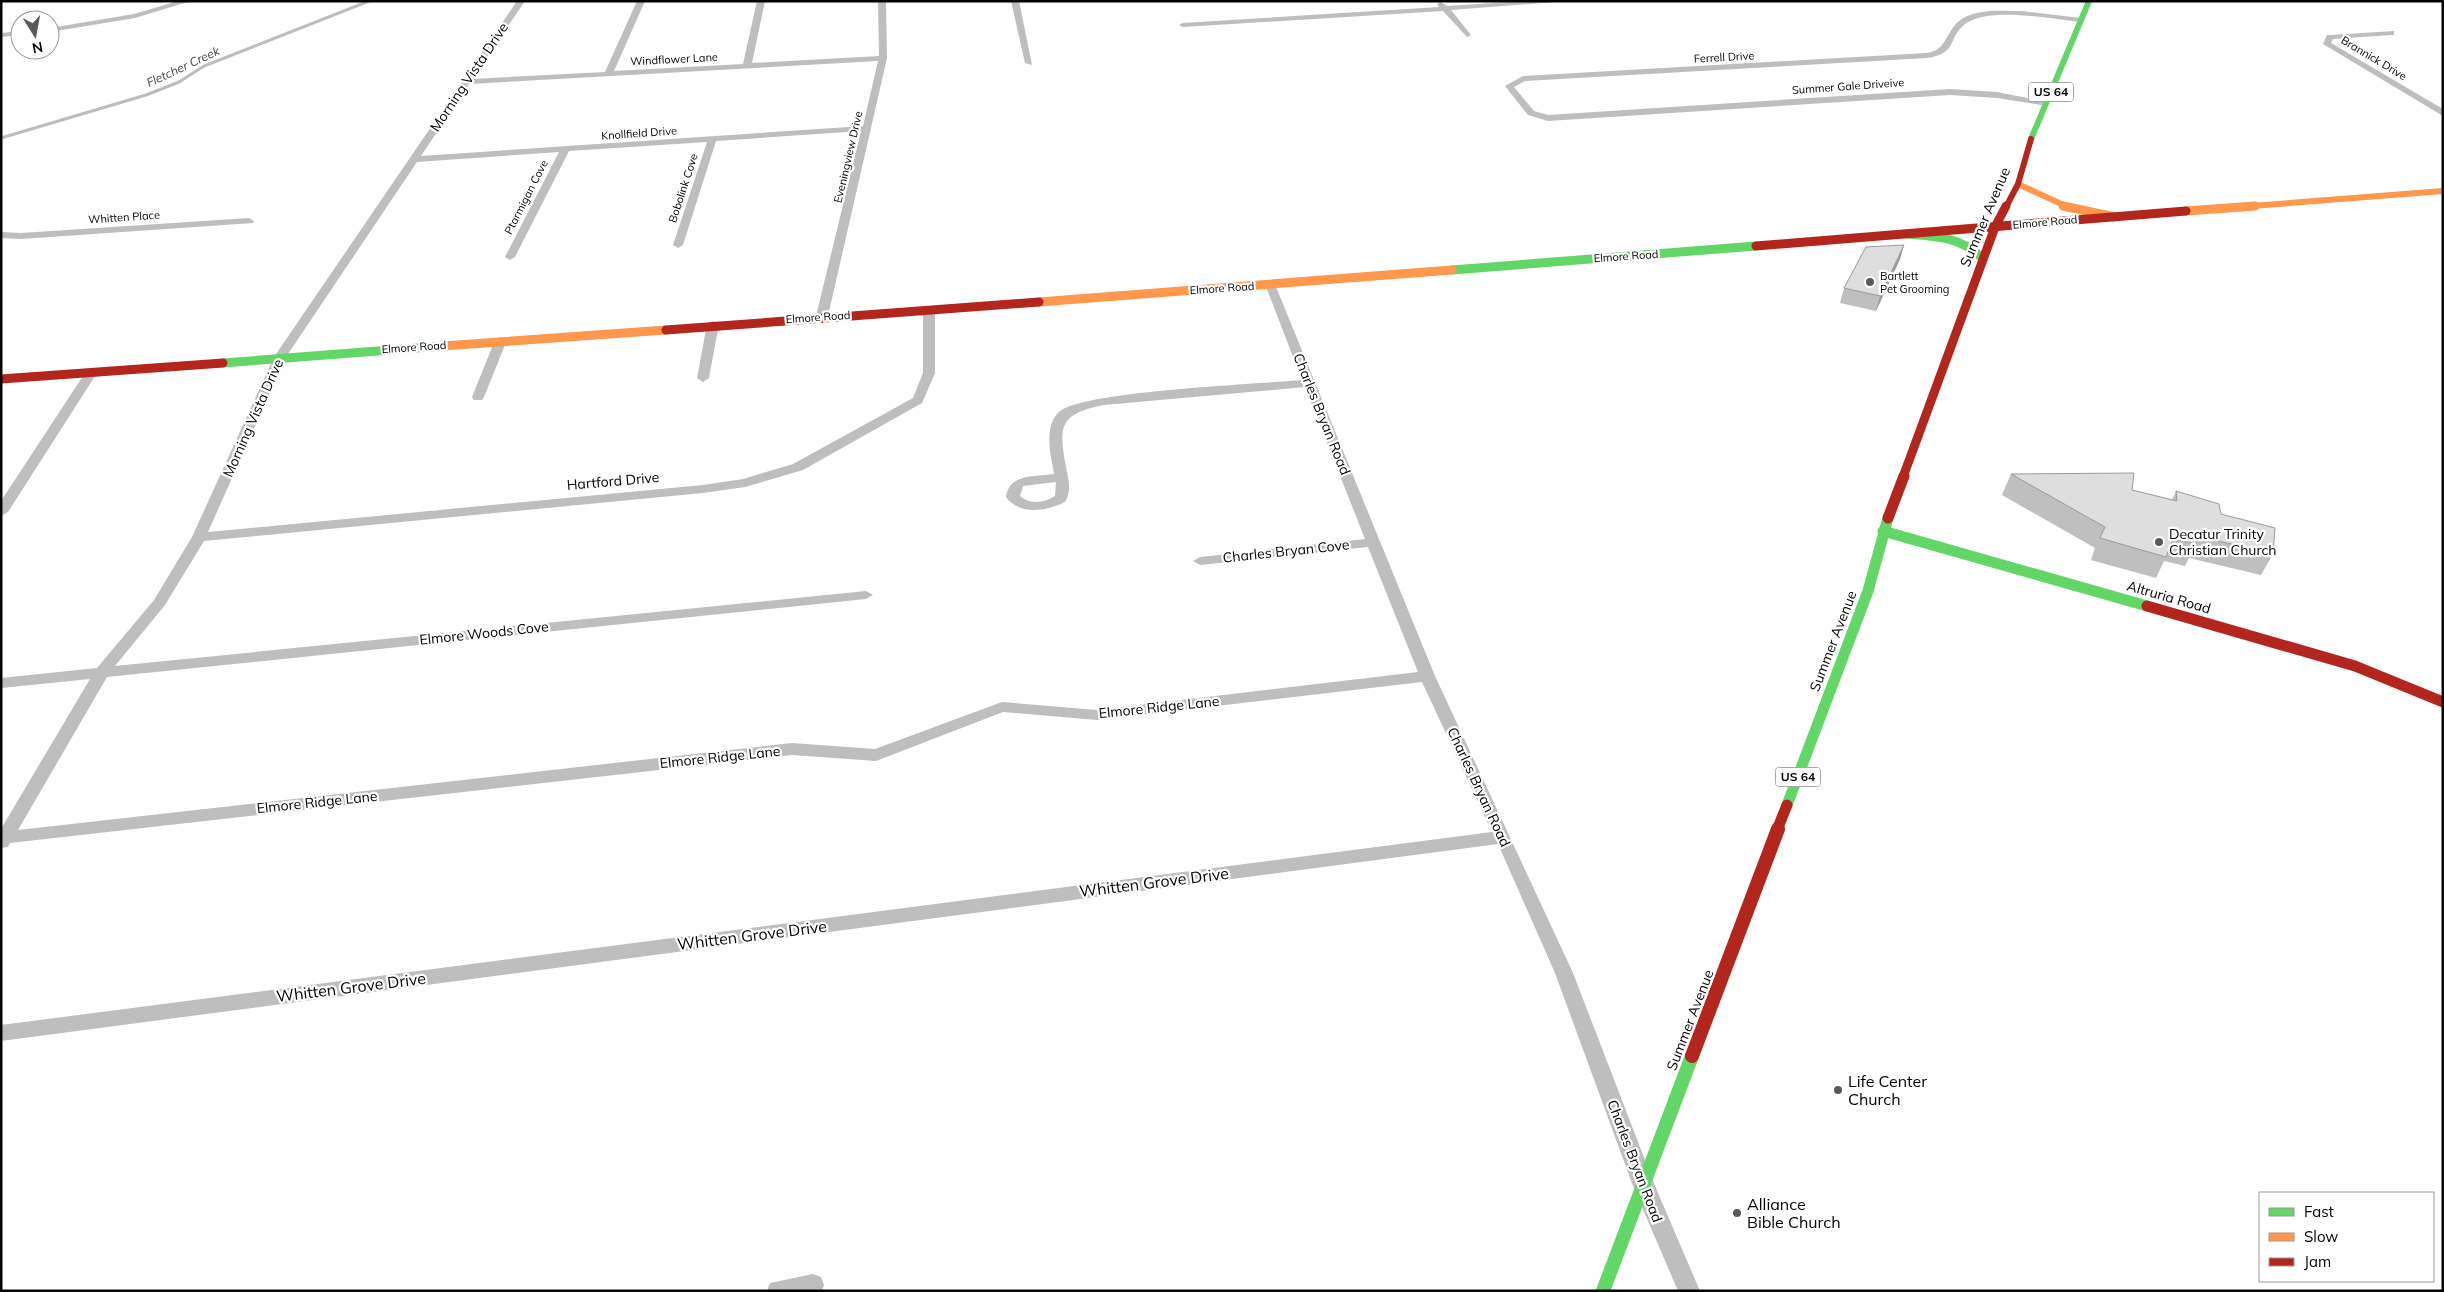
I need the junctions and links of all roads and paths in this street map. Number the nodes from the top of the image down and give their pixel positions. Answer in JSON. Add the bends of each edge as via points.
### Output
{"nodes":[{"id":1,"x":187,"y":1,"type":"edge"},
{"id":2,"x":521,"y":1,"type":"edge"},
{"id":3,"x":641,"y":1,"type":"edge"},
{"id":4,"x":761,"y":1,"type":"edge"},
{"id":5,"x":882,"y":1,"type":"edge"},
{"id":6,"x":1015,"y":1,"type":"edge"},
{"id":7,"x":1438,"y":1,"type":"edge"},
{"id":8,"x":1564,"y":1,"type":"edge"},
{"id":9,"x":2089,"y":1,"type":"edge"},
{"id":10,"x":1445,"y":9,"type":"junction"},
{"id":11,"x":2081,"y":20,"type":"junction"},
{"id":12,"x":1183,"y":25,"type":"dead end"},
{"id":13,"x":60,"y":28,"type":"edge"},
{"id":14,"x":2391,"y":33,"type":"dead end"},
{"id":15,"x":1467,"y":35,"type":"dead end"},
{"id":16,"x":884,"y":58,"type":"junction"},
{"id":17,"x":1029,"y":63,"type":"dead end"},
{"id":18,"x":747,"y":66,"type":"junction"},
{"id":19,"x":608,"y":74,"type":"junction"},
{"id":20,"x":467,"y":82,"type":"junction"},
{"id":21,"x":2045,"y":104,"type":"junction"},
{"id":22,"x":1652,"y":112,"type":"joint"},
{"id":23,"x":2443,"y":113,"type":"edge"},
{"id":24,"x":866,"y":128,"type":"junction"},
{"id":25,"x":712,"y":139,"type":"junction"},
{"id":26,"x":565,"y":149,"type":"junction"},
{"id":27,"x":414,"y":159,"type":"junction"},
{"id":28,"x":2018,"y":184,"type":"junction"},
{"id":29,"x":2443,"y":191,"type":"edge"},
{"id":30,"x":2115,"y":217,"type":"junction"},
{"id":31,"x":249,"y":221,"type":"dead end"},
{"id":32,"x":1995,"y":227,"type":"junction"},
{"id":33,"x":1907,"y":234,"type":"junction"},
{"id":34,"x":1,"y":235,"type":"edge"},
{"id":35,"x":678,"y":245,"type":"dead end"},
{"id":36,"x":510,"y":257,"type":"dead end"},
{"id":37,"x":1983,"y":259,"type":"junction"},
{"id":38,"x":1270,"y":284,"type":"junction"},
{"id":39,"x":929,"y":309,"type":"junction"},
{"id":40,"x":822,"y":316,"type":"junction"},
{"id":41,"x":713,"y":324,"type":"junction"},
{"id":42,"x":501,"y":340,"type":"junction"},
{"id":43,"x":280,"y":357,"type":"junction"},
{"id":44,"x":91,"y":373,"type":"junction"},
{"id":45,"x":703,"y":378,"type":"dead end"},
{"id":46,"x":1,"y":379,"type":"edge"},
{"id":47,"x":1309,"y":383,"type":"junction"},
{"id":48,"x":478,"y":397,"type":"dead end"},
{"id":49,"x":1062,"y":477,"type":"dead end"},
{"id":50,"x":1,"y":512,"type":"edge"},
{"id":51,"x":1883,"y":531,"type":"junction"},
{"id":52,"x":199,"y":537,"type":"junction"},
{"id":53,"x":1372,"y":542,"type":"junction"},
{"id":54,"x":1200,"y":561,"type":"dead end"},
{"id":55,"x":866,"y":595,"type":"dead end"},
{"id":56,"x":102,"y":672,"type":"junction"},
{"id":57,"x":1427,"y":676,"type":"junction"},
{"id":58,"x":1,"y":683,"type":"edge"},
{"id":59,"x":2443,"y":702,"type":"edge"},
{"id":60,"x":1503,"y":837,"type":"junction"},
{"id":61,"x":3,"y":840,"type":"edge"},
{"id":62,"x":1,"y":1033,"type":"edge"},
{"id":63,"x":1644,"y":1186,"type":"junction"},
{"id":64,"x":813,"y":1285,"type":"dead end"},
{"id":65,"x":778,"y":1291,"type":"edge"},
{"id":66,"x":1603,"y":1291,"type":"edge"},
{"id":67,"x":1689,"y":1291,"type":"edge"}],
"edges":[{"from":1,"to":13,"type":"street","via":[[135,16]]},
{"from":2,"to":20,"type":"street","name":"Morning Vista Drive"},
{"from":3,"to":19,"type":"street"},
{"from":4,"to":18,"type":"street"},
{"from":5,"to":16,"type":"street","name":"Eveningview Drive"},
{"from":6,"to":17,"type":"street"},
{"from":7,"to":10,"type":"street"},
{"from":8,"to":10,"type":"street"},
{"from":9,"to":11,"type":"street","name":"Summer Avenue","number":"US 64"},
{"from":10,"to":12,"type":"street"},
{"from":10,"to":15,"type":"street"},
{"from":11,"to":21,"type":"street","name":"Summer Avenue","number":"US 64"},
{"from":11,"to":22,"type":"street","name":"Ferrell Drive","via":[[2024,14],[1972,18],[1959,26],[1944,49],[1915,57],[1524,79],[1509,86],[1531,113],[1548,118]]},
{"from":14,"to":23,"type":"street","name":"Brannick Drive","via":[[2330,37],[2327,44],[2364,63]]},
{"from":16,"to":18,"type":"street","name":"Windflower Lane"},
{"from":16,"to":24,"type":"street","name":"Eveningview Drive"},
{"from":18,"to":19,"type":"street","name":"Windflower Lane"},
{"from":19,"to":20,"type":"street","name":"Windflower Lane"},
{"from":20,"to":27,"type":"street","name":"Morning Vista Drive"},
{"from":21,"to":22,"type":"street","name":"Summer Gale Driveive","via":[[1950,92]]},
{"from":21,"to":28,"type":"street","name":"Summer Avenue","number":"US 64","via":[[2027,149]]},
{"from":24,"to":25,"type":"street","name":"Knollfield Drive"},
{"from":24,"to":40,"type":"street","name":"Eveningview Drive"},
{"from":25,"to":26,"type":"street","name":"Knollfield Drive"},
{"from":25,"to":35,"type":"street","name":"Bobolink Cove"},
{"from":26,"to":27,"type":"street","name":"Knollfield Drive"},
{"from":26,"to":36,"type":"street","name":"Ptarmigan Cove"},
{"from":27,"to":43,"type":"street","name":"Morning Vista Drive"},
{"from":28,"to":30,"type":"street","via":[[2059,206]]},
{"from":28,"to":32,"type":"street","name":"Summer Avenue","number":"US 64"},
{"from":29,"to":30,"type":"street","name":"Elmore Road"},
{"from":30,"to":32,"type":"street","name":"Elmore Road"},
{"from":31,"to":34,"type":"street","name":"Whitten Place"},
{"from":32,"to":33,"type":"street","name":"Elmore Road"},
{"from":32,"to":37,"type":"street","name":"Summer Avenue","number":"US 64"},
{"from":33,"to":37,"type":"street","via":[[1955,240],[1974,249]]},
{"from":33,"to":38,"type":"street","name":"Elmore Road"},
{"from":37,"to":51,"type":"street","name":"Summer Avenue","number":"US 64"},
{"from":38,"to":39,"type":"street","name":"Elmore Road"},
{"from":38,"to":47,"type":"street","name":"Charles Bryan Road"},
{"from":39,"to":40,"type":"street","name":"Elmore Road"},
{"from":39,"to":52,"type":"street","name":"Hartford Drive","via":[[929,373],[918,400],[789,470],[745,483],[703,489]]},
{"from":40,"to":41,"type":"street","name":"Elmore Road"},
{"from":41,"to":42,"type":"street","name":"Elmore Road"},
{"from":41,"to":45,"type":"street"},
{"from":42,"to":43,"type":"street","name":"Elmore Road"},
{"from":42,"to":48,"type":"street"},
{"from":43,"to":44,"type":"street","name":"Elmore Road"},
{"from":43,"to":52,"type":"street","name":"Morning Vista Drive"},
{"from":44,"to":46,"type":"street","name":"Elmore Road"},
{"from":44,"to":50,"type":"street"},
{"from":47,"to":49,"type":"street","via":[[1104,401],[1080,406],[1061,418],[1055,430]]},
{"from":47,"to":53,"type":"street","name":"Charles Bryan Road"},
{"from":51,"to":59,"type":"street","name":"Altruria Road","via":[[2355,666]]},
{"from":51,"to":63,"type":"street","name":"Summer Avenue","number":"US 64","via":[[1868,592]]},
{"from":52,"to":56,"type":"street","name":"Morning Vista Drive","via":[[160,602]]},
{"from":53,"to":54,"type":"street","name":"Charles Bryan Cove"},
{"from":53,"to":57,"type":"street","name":"Charles Bryan Road"},
{"from":55,"to":56,"type":"street","name":"Elmore Woods Cove"},
{"from":56,"to":58,"type":"street","name":"Elmore Woods Cove"},
{"from":56,"to":61,"type":"street","name":"Morning Vista Drive"},
{"from":57,"to":60,"type":"street","name":"Charles Bryan Road"},
{"from":57,"to":61,"type":"street","name":"Elmore Ridge Lane","via":[[1097,715],[1002,707],[876,755],[792,749]]},
{"from":60,"to":62,"type":"street","name":"Whitten Grove Drive"},
{"from":60,"to":63,"type":"street","name":"Charles Bryan Road","via":[[1564,973]]},
{"from":63,"to":66,"type":"street","name":"Summer Avenue","number":"US 64"},
{"from":63,"to":67,"type":"street","name":"Charles Bryan Road"},
{"from":64,"to":65,"type":"street"}]}
